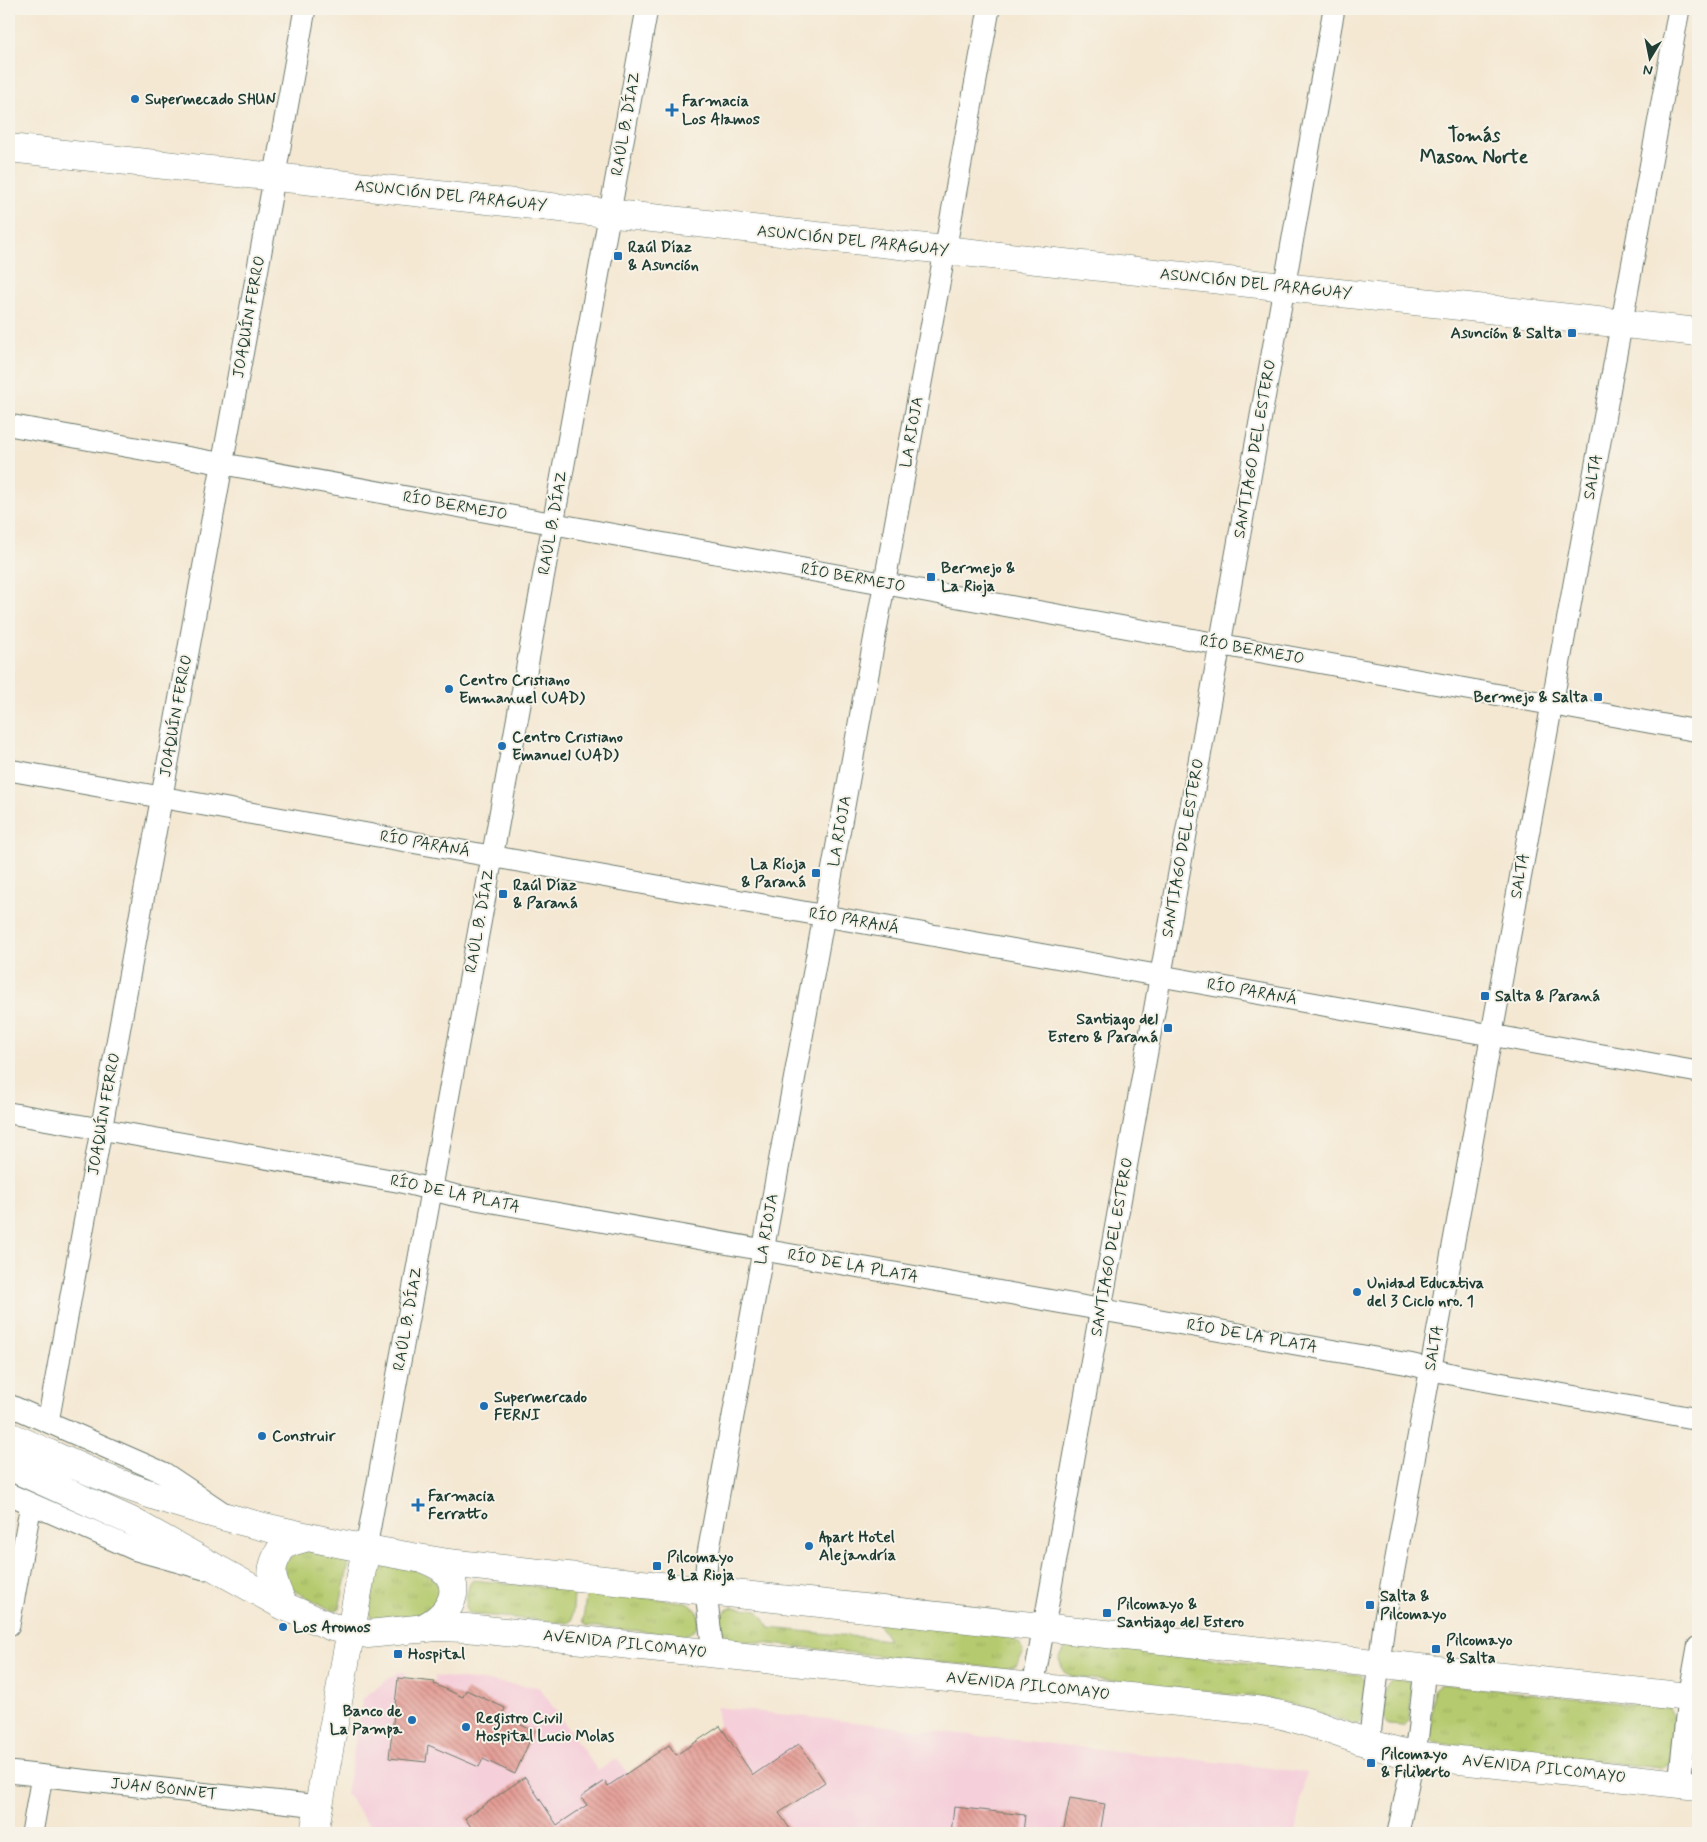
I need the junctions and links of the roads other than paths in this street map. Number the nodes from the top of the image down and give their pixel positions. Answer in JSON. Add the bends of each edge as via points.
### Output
{"nodes":[{"id":1,"x":304,"y":9,"type":"edge"},
{"id":2,"x":647,"y":9,"type":"edge"},
{"id":3,"x":989,"y":9,"type":"edge"},
{"id":4,"x":1334,"y":9,"type":"edge"},
{"id":5,"x":1678,"y":9,"type":"edge"},
{"id":6,"x":9,"y":148,"type":"edge"},
{"id":7,"x":274,"y":177,"type":"junction"},
{"id":8,"x":609,"y":214,"type":"junction"},
{"id":9,"x":945,"y":251,"type":"junction"},
{"id":10,"x":1284,"y":287,"type":"junction"},
{"id":11,"x":1621,"y":323,"type":"junction"},
{"id":12,"x":1698,"y":332,"type":"edge"},
{"id":13,"x":9,"y":426,"type":"edge"},
{"id":14,"x":222,"y":464,"type":"junction"},
{"id":15,"x":553,"y":524,"type":"junction"},
{"id":16,"x":884,"y":584,"type":"junction"},
{"id":17,"x":1220,"y":644,"type":"junction"},
{"id":18,"x":1552,"y":704,"type":"junction"},
{"id":19,"x":1698,"y":731,"type":"edge"},
{"id":20,"x":9,"y":770,"type":"edge"},
{"id":21,"x":162,"y":797,"type":"junction"},
{"id":22,"x":492,"y":856,"type":"junction"},
{"id":23,"x":824,"y":916,"type":"junction"},
{"id":24,"x":1160,"y":976,"type":"junction"},
{"id":25,"x":1491,"y":1035,"type":"junction"},
{"id":26,"x":1698,"y":1072,"type":"edge"},
{"id":27,"x":9,"y":1113,"type":"edge"},
{"id":28,"x":101,"y":1130,"type":"junction"},
{"id":29,"x":431,"y":1189,"type":"junction"},
{"id":30,"x":763,"y":1250,"type":"junction"},
{"id":31,"x":1101,"y":1310,"type":"junction"},
{"id":32,"x":1430,"y":1369,"type":"junction"},
{"id":33,"x":9,"y":1405,"type":"edge"},
{"id":34,"x":1698,"y":1419,"type":"edge"},
{"id":35,"x":48,"y":1422,"type":"junction"},
{"id":36,"x":9,"y":1436,"type":"edge"},
{"id":37,"x":9,"y":1466,"type":"edge"},
{"id":38,"x":9,"y":1494,"type":"edge"},
{"id":39,"x":31,"y":1504,"type":"junction"},
{"id":40,"x":230,"y":1518,"type":"junction"},
{"id":41,"x":308,"y":1536,"type":"junction"},
{"id":42,"x":366,"y":1548,"type":"junction"},
{"id":43,"x":423,"y":1559,"type":"junction"},
{"id":44,"x":14,"y":1562,"type":"edge"},
{"id":45,"x":233,"y":1577,"type":"junction"},
{"id":46,"x":705,"y":1592,"type":"junction"},
{"id":47,"x":284,"y":1606,"type":"junction"},
{"id":48,"x":9,"y":1625,"type":"edge"},
{"id":49,"x":1043,"y":1628,"type":"junction"},
{"id":50,"x":420,"y":1629,"type":"junction"},
{"id":51,"x":351,"y":1632,"type":"junction"},
{"id":52,"x":1698,"y":1647,"type":"edge"},
{"id":53,"x":713,"y":1653,"type":"junction"},
{"id":54,"x":1378,"y":1664,"type":"junction"},
{"id":55,"x":1426,"y":1668,"type":"junction"},
{"id":56,"x":1033,"y":1687,"type":"junction"},
{"id":57,"x":1694,"y":1697,"type":"edge"},
{"id":58,"x":1369,"y":1743,"type":"junction"},
{"id":59,"x":1413,"y":1755,"type":"junction"},
{"id":60,"x":9,"y":1772,"type":"edge"},
{"id":61,"x":42,"y":1776,"type":"junction"},
{"id":62,"x":1689,"y":1785,"type":"edge"},
{"id":63,"x":320,"y":1806,"type":"junction"},
{"id":64,"x":32,"y":1833,"type":"edge"},
{"id":65,"x":314,"y":1833,"type":"edge"},
{"id":66,"x":1398,"y":1833,"type":"edge"}],
"edges":[{"from":1,"to":7,"type":"street","name":"JOAQUÍN FERRO"},
{"from":2,"to":8,"type":"street","name":"RAÚL B. DÍAZ"},
{"from":3,"to":9,"type":"street","name":"LA RIOJA"},
{"from":4,"to":10,"type":"street","name":"SANTIAGO DEL ESTERO"},
{"from":5,"to":11,"type":"street","name":"SALTA"},
{"from":6,"to":7,"type":"main road","name":"ASUNCIÓN DEL PARAGUAY"},
{"from":7,"to":8,"type":"main road","name":"ASUNCIÓN DEL PARAGUAY"},
{"from":7,"to":14,"type":"street","name":"JOAQUÍN FERRO"},
{"from":8,"to":9,"type":"main road","name":"ASUNCIÓN DEL PARAGUAY"},
{"from":8,"to":15,"type":"street","name":"RAÚL B. DÍAZ"},
{"from":9,"to":10,"type":"main road","name":"ASUNCIÓN DEL PARAGUAY"},
{"from":9,"to":16,"type":"street","name":"LA RIOJA"},
{"from":10,"to":11,"type":"main road","name":"ASUNCIÓN DEL PARAGUAY"},
{"from":10,"to":17,"type":"street","name":"SANTIAGO DEL ESTERO"},
{"from":11,"to":12,"type":"main road","name":"ASUNCIÓN DEL PARAGUAY"},
{"from":11,"to":18,"type":"street","name":"SALTA"},
{"from":13,"to":14,"type":"street","name":"RÍO BERMEJO"},
{"from":14,"to":15,"type":"street","name":"RÍO BERMEJO"},
{"from":14,"to":21,"type":"street","name":"JOAQUÍN FERRO"},
{"from":15,"to":16,"type":"street","name":"RÍO BERMEJO"},
{"from":15,"to":22,"type":"street","name":"RAÚL B. DÍAZ"},
{"from":16,"to":17,"type":"street","name":"RÍO BERMEJO"},
{"from":16,"to":23,"type":"street","name":"LA RIOJA"},
{"from":17,"to":18,"type":"street","name":"RÍO BERMEJO"},
{"from":17,"to":24,"type":"street","name":"SANTIAGO DEL ESTERO"},
{"from":18,"to":19,"type":"street","name":"RÍO BERMEJO"},
{"from":18,"to":25,"type":"street","name":"SALTA"},
{"from":20,"to":21,"type":"street","name":"RÍO PARANÁ"},
{"from":21,"to":22,"type":"street","name":"RÍO PARANÁ"},
{"from":21,"to":28,"type":"street","name":"JOAQUÍN FERRO"},
{"from":22,"to":23,"type":"street","name":"RÍO PARANÁ"},
{"from":22,"to":29,"type":"street","name":"RAÚL B. DÍAZ"},
{"from":23,"to":24,"type":"street","name":"RÍO PARANÁ"},
{"from":23,"to":30,"type":"street","name":"LA RIOJA"},
{"from":24,"to":25,"type":"street","name":"RÍO PARANÁ"},
{"from":24,"to":31,"type":"street","name":"SANTIAGO DEL ESTERO"},
{"from":25,"to":26,"type":"street","name":"RÍO PARANÁ"},
{"from":25,"to":32,"type":"street","name":"SALTA"},
{"from":27,"to":28,"type":"street","name":"RÍO DE LA PLATA"},
{"from":28,"to":29,"type":"street","name":"RÍO DE LA PLATA"},
{"from":28,"to":35,"type":"street","name":"JOAQUÍN FERRO"},
{"from":29,"to":30,"type":"street","name":"RÍO DE LA PLATA"},
{"from":29,"to":42,"type":"street","name":"RAÚL B. DÍAZ"},
{"from":30,"to":31,"type":"street","name":"RÍO DE LA PLATA"},
{"from":30,"to":46,"type":"street","name":"LA RIOJA","via":[[707,1560]]},
{"from":31,"to":32,"type":"street","name":"RÍO DE LA PLATA"},
{"from":31,"to":49,"type":"street","name":"SANTIAGO DEL ESTERO"},
{"from":32,"to":34,"type":"street","name":"RÍO DE LA PLATA"},
{"from":32,"to":54,"type":"street","name":"SALTA"},
{"from":33,"to":35,"type":"street"},
{"from":35,"to":40,"type":"street","via":[[164,1473]]},
{"from":36,"to":40,"type":"main road","via":[[122,1484]]},
{"from":37,"to":45,"type":"main road","name":"AVENIDA PILCOMAYO","via":[[114,1512]]},
{"from":38,"to":39,"type":"street"},
{"from":39,"to":44,"type":"street"},
{"from":39,"to":45,"type":"street","via":[[145,1553]]},
{"from":40,"to":41,"type":"main road"},
{"from":41,"to":42,"type":"main road"},
{"from":41,"to":47,"type":"main road","via":[[284,1544],[274,1559],[271,1577]]},
{"from":42,"to":43,"type":"main road"},
{"from":42,"to":51,"type":"main road","name":"RAÚL B. DÍAZ"},
{"from":43,"to":46,"type":"main road"},
{"from":43,"to":50,"type":"main road","via":[[446,1572],[454,1590],[446,1612]]},
{"from":44,"to":48,"type":"street"},
{"from":45,"to":47,"type":"main road","name":"AVENIDA PILCOMAYO"},
{"from":46,"to":49,"type":"main road"},
{"from":46,"to":53,"type":"street","name":"LA RIOJA"},
{"from":47,"to":51,"type":"main road","name":"AVENIDA PILCOMAYO","via":[[322,1624]]},
{"from":49,"to":54,"type":"main road"},
{"from":49,"to":56,"type":"street","name":"SANTIAGO DEL ESTERO"},
{"from":50,"to":51,"type":"main road","name":"AVENIDA PILCOMAYO","via":[[386,1634]]},
{"from":50,"to":53,"type":"main road","name":"AVENIDA PILCOMAYO","via":[[474,1628]]},
{"from":51,"to":63,"type":"main road","name":"RAÚL B. DÍAZ"},
{"from":52,"to":57,"type":"street"},
{"from":53,"to":56,"type":"main road","name":"AVENIDA PILCOMAYO"},
{"from":54,"to":55,"type":"main road"},
{"from":54,"to":58,"type":"street","name":"SALTA"},
{"from":55,"to":57,"type":"main road"},
{"from":55,"to":59,"type":"street"},
{"from":56,"to":58,"type":"main road","name":"AVENIDA PILCOMAYO","via":[[1267,1712],[1302,1720]]},
{"from":57,"to":62,"type":"street"},
{"from":58,"to":59,"type":"main road","name":"AVENIDA PILCOMAYO"},
{"from":59,"to":62,"type":"main road","name":"AVENIDA PILCOMAYO"},
{"from":59,"to":66,"type":"street"},
{"from":60,"to":61,"type":"street","name":"JUAN BONNET"},
{"from":61,"to":63,"type":"street","name":"JUAN BONNET"},
{"from":61,"to":64,"type":"street"},
{"from":63,"to":65,"type":"main road","name":"RAÚL B. DÍAZ"}]}
